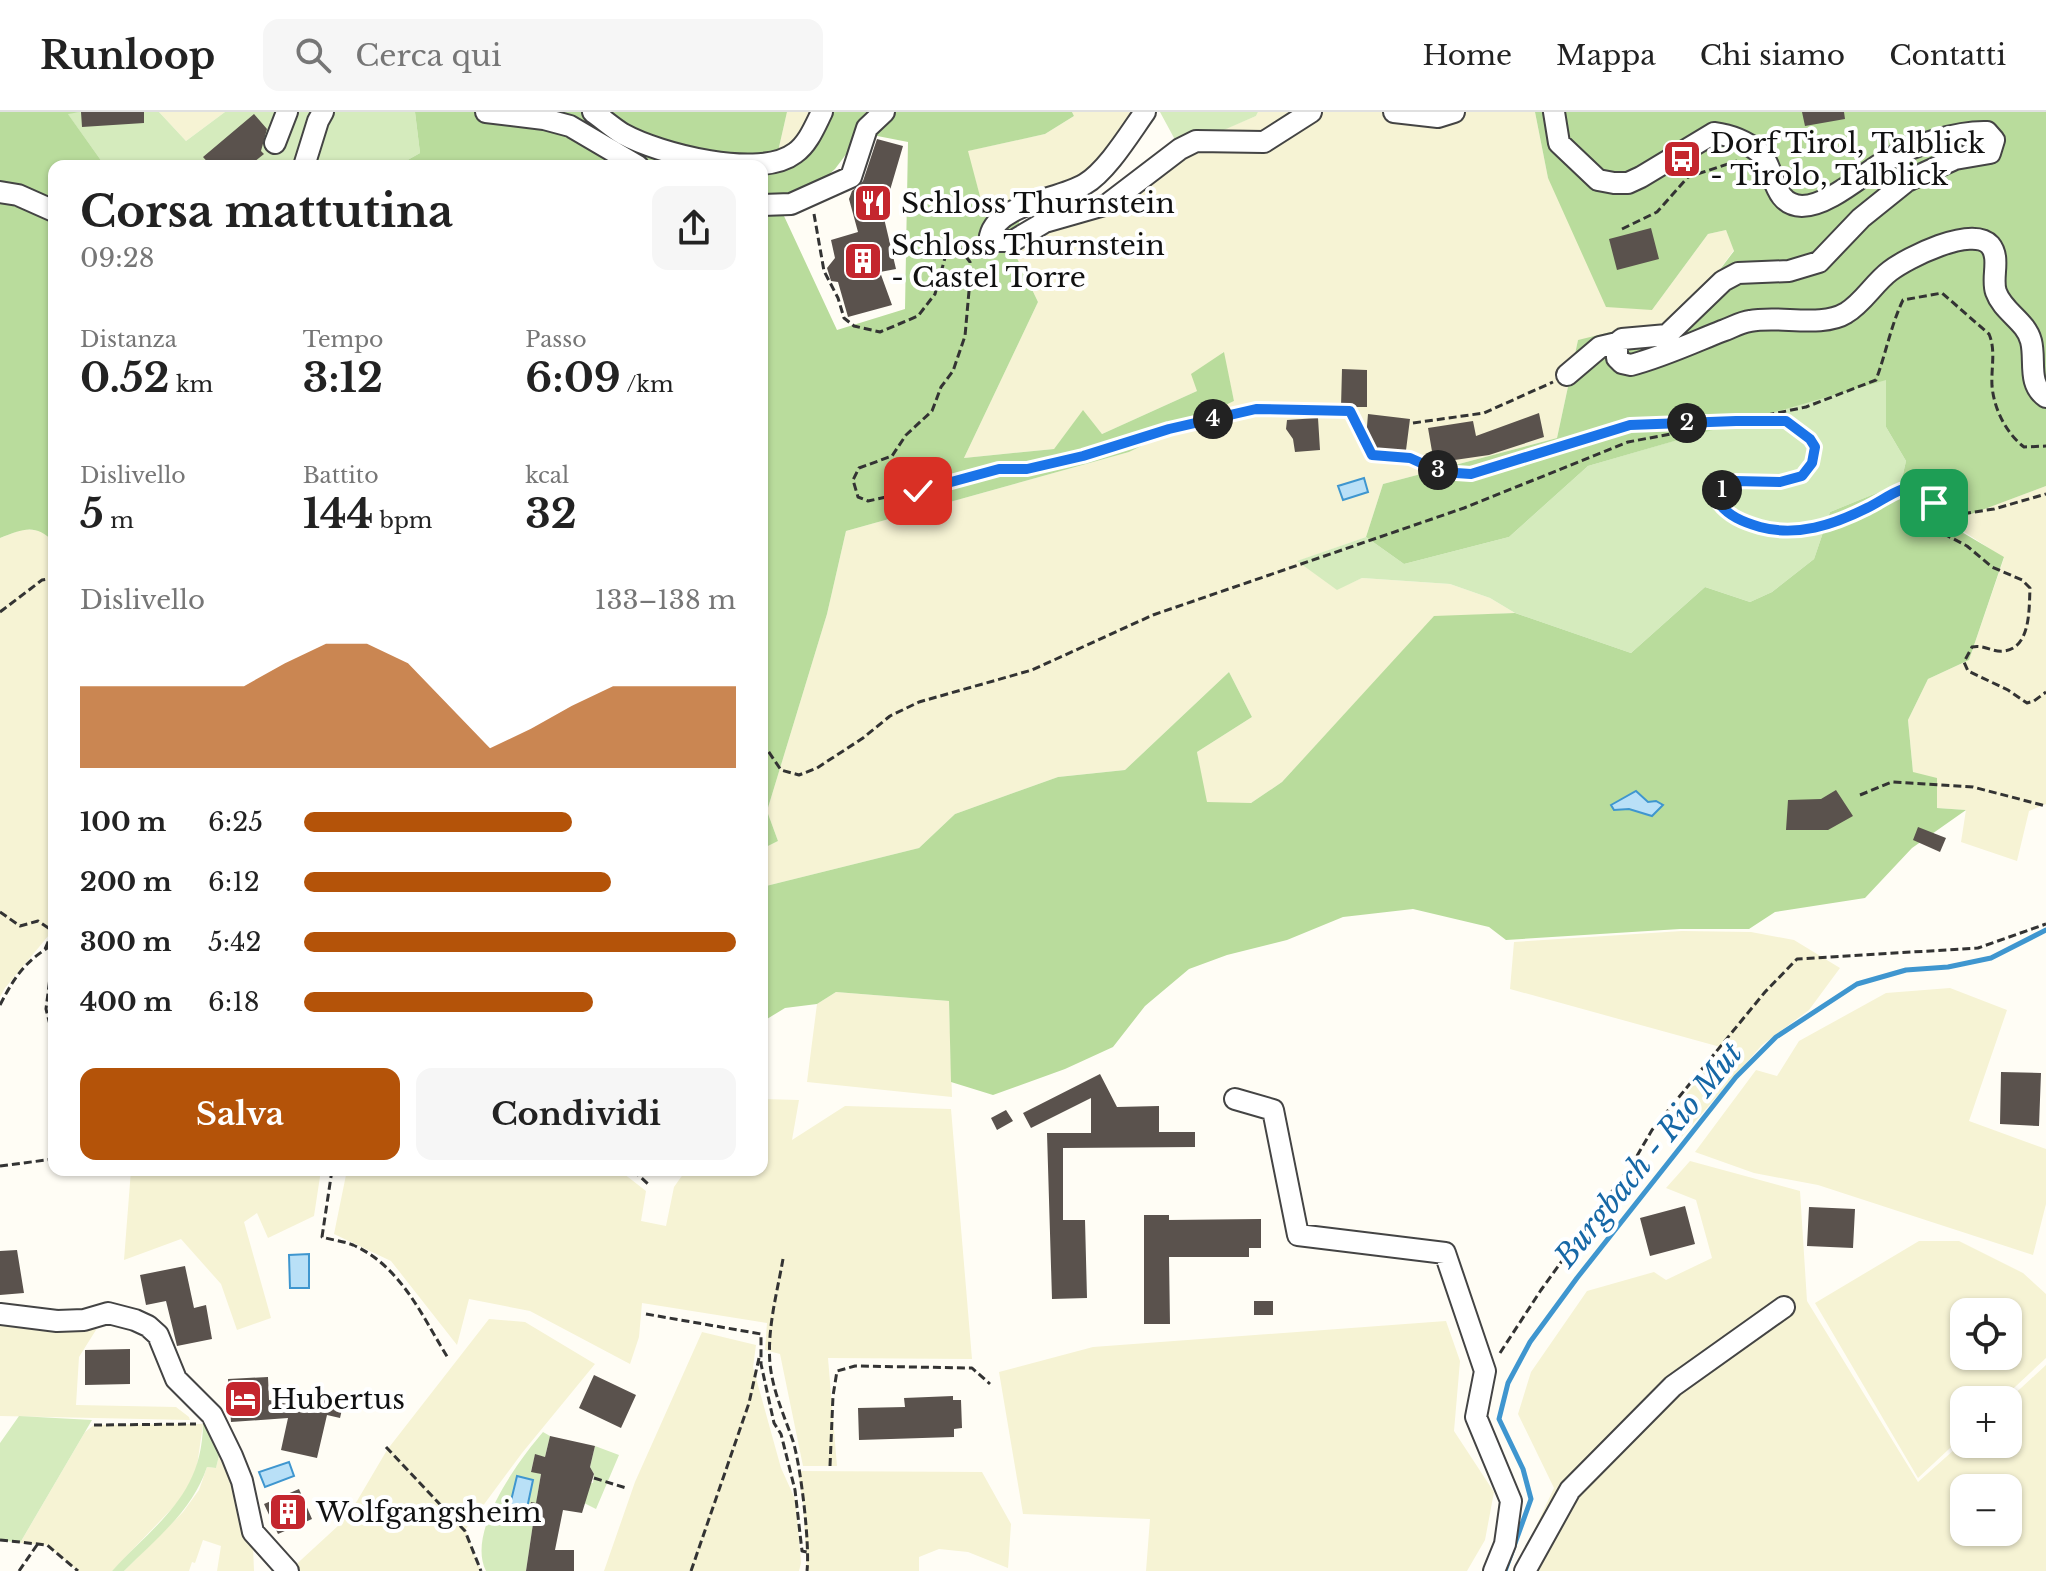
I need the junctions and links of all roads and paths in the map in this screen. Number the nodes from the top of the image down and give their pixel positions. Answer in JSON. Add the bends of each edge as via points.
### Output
{"nodes":[{"id":1,"x":287,"y":112,"type":"edge"},
{"id":2,"x":323,"y":112,"type":"edge"},
{"id":3,"x":486,"y":112,"type":"edge"},
{"id":4,"x":593,"y":112,"type":"edge"},
{"id":5,"x":822,"y":112,"type":"edge"},
{"id":6,"x":884,"y":112,"type":"edge"},
{"id":7,"x":1145,"y":112,"type":"edge"},
{"id":8,"x":1311,"y":112,"type":"edge"},
{"id":9,"x":1394,"y":112,"type":"edge"},
{"id":10,"x":1454,"y":112,"type":"edge"},
{"id":11,"x":1554,"y":112,"type":"edge"},
{"id":12,"x":538,"y":116,"type":"edge"},
{"id":13,"x":574,"y":119,"type":"edge"},
{"id":14,"x":275,"y":143,"type":"dead end"},
{"id":15,"x":306,"y":160,"type":"edge"},
{"id":16,"x":630,"y":160,"type":"edge"},
{"id":17,"x":702,"y":160,"type":"edge"},
{"id":18,"x":768,"y":163,"type":"edge"},
{"id":19,"x":1765,"y":163,"type":"junction"},
{"id":20,"x":0,"y":192,"type":"edge"},
{"id":21,"x":809,"y":198,"type":"junction"},
{"id":22,"x":768,"y":205,"type":"edge"},
{"id":23,"x":48,"y":208,"type":"edge"},
{"id":24,"x":1622,"y":229,"type":"dead end"},
{"id":25,"x":1617,"y":343,"type":"junction"},
{"id":26,"x":1567,"y":375,"type":"joint"},
{"id":27,"x":2046,"y":397,"type":"edge"},
{"id":28,"x":1736,"y":421,"type":"junction"},
{"id":29,"x":1413,"y":423,"type":"dead end"},
{"id":30,"x":2046,"y":446,"type":"edge"},
{"id":31,"x":1923,"y":487,"type":"junction"},
{"id":32,"x":2046,"y":494,"type":"edge"},
{"id":33,"x":48,"y":579,"type":"edge"},
{"id":34,"x":0,"y":612,"type":"edge"},
{"id":35,"x":2046,"y":692,"type":"edge"},
{"id":36,"x":768,"y":751,"type":"edge"},
{"id":37,"x":1860,"y":795,"type":"dead end"},
{"id":38,"x":2046,"y":806,"type":"edge"},
{"id":39,"x":0,"y":912,"type":"edge"},
{"id":40,"x":2046,"y":924,"type":"edge"},
{"id":41,"x":48,"y":927,"type":"edge"},
{"id":42,"x":48,"y":942,"type":"edge"},
{"id":43,"x":48,"y":948,"type":"edge"},
{"id":44,"x":45,"y":949,"type":"junction"},
{"id":45,"x":48,"y":993,"type":"edge"},
{"id":46,"x":0,"y":1005,"type":"edge"},
{"id":47,"x":48,"y":1017,"type":"edge"},
{"id":48,"x":1235,"y":1099,"type":"dead end"},
{"id":49,"x":48,"y":1160,"type":"edge"},
{"id":50,"x":0,"y":1166,"type":"edge"},
{"id":51,"x":331,"y":1176,"type":"edge"},
{"id":52,"x":639,"y":1176,"type":"edge"},
{"id":53,"x":648,"y":1184,"type":"dead end"},
{"id":54,"x":783,"y":1259,"type":"dead end"},
{"id":55,"x":1784,"y":1307,"type":"dead end"},
{"id":56,"x":0,"y":1314,"type":"edge"},
{"id":57,"x":646,"y":1314,"type":"dead end"},
{"id":58,"x":760,"y":1354,"type":"junction"},
{"id":59,"x":448,"y":1358,"type":"dead end"},
{"id":60,"x":1485,"y":1371,"type":"junction"},
{"id":61,"x":990,"y":1384,"type":"dead end"},
{"id":62,"x":216,"y":1424,"type":"junction"},
{"id":63,"x":94,"y":1425,"type":"dead end"},
{"id":64,"x":386,"y":1447,"type":"dead end"},
{"id":65,"x":830,"y":1466,"type":"dead end"},
{"id":66,"x":594,"y":1478,"type":"dead end"},
{"id":67,"x":626,"y":1488,"type":"dead end"},
{"id":68,"x":0,"y":1540,"type":"edge"},
{"id":69,"x":37,"y":1545,"type":"junction"},
{"id":70,"x":807,"y":1552,"type":"junction"},
{"id":71,"x":19,"y":1571,"type":"edge"},
{"id":72,"x":78,"y":1571,"type":"edge"},
{"id":73,"x":288,"y":1571,"type":"edge"},
{"id":74,"x":481,"y":1571,"type":"edge"},
{"id":75,"x":691,"y":1571,"type":"edge"},
{"id":76,"x":807,"y":1571,"type":"edge"},
{"id":77,"x":1494,"y":1571,"type":"edge"},
{"id":78,"x":1525,"y":1571,"type":"edge"}],
"edges":[{"from":1,"to":14,"type":"street"},
{"from":2,"to":15,"type":"street"},
{"from":3,"to":12,"type":"street"},
{"from":4,"to":17,"type":"street","via":[[624,134]]},
{"from":5,"to":18,"type":"street","via":[[793,155]]},
{"from":6,"to":21,"type":"street","via":[[867,128],[851,177]]},
{"from":7,"to":8,"type":"street","via":[[1093,178],[1063,195],[1004,215],[990,236],[1013,241],[1045,222],[1108,204],[1196,141],[1264,142]]},
{"from":9,"to":10,"type":"street","via":[[1438,117]]},
{"from":11,"to":19,"type":"street","via":[[1559,143],[1598,180],[1628,183],[1714,133],[1761,153]]},
{"from":12,"to":13,"type":"street"},
{"from":13,"to":16,"type":"street"},
{"from":19,"to":24,"type":"path","via":[[1745,159],[1688,177],[1657,212]]},
{"from":19,"to":25,"type":"street","via":[[1784,199],[1809,206],[1927,143],[1970,132],[1987,132],[1994,140],[1990,153],[1955,159],[1907,181],[1819,262],[1789,271],[1738,273],[1667,335]]},
{"from":20,"to":23,"type":"street"},
{"from":21,"to":22,"type":"street"},
{"from":21,"to":28,"type":"path","via":[[824,271],[844,318],[854,326],[880,332],[918,316],[935,294],[948,247],[960,249],[970,262],[965,336],[953,371],[932,411],[892,456],[859,468],[853,480],[858,497],[868,501],[999,469],[1027,469],[1083,456],[1256,409],[1350,411],[1372,455],[1410,458],[1441,472],[1471,474],[1630,425]]},
{"from":25,"to":26,"type":"street","via":[[1600,347]]},
{"from":25,"to":27,"type":"street","via":[[1617,358],[1631,365],[1750,321],[1833,319],[1848,313],[1888,272],[1912,257],[1961,239],[1977,239],[1993,250],[1998,296],[2031,339],[2032,370]]},
{"from":26,"to":29,"type":"path","via":[[1484,413]]},
{"from":28,"to":30,"type":"path","via":[[1806,407],[1876,380],[1903,300],[1942,293],[1989,334],[1992,388],[2010,436],[2024,447]]},
{"from":28,"to":31,"type":"path","via":[[1786,421],[1815,447],[1802,476],[1780,482],[1735,481],[1723,488],[1718,502],[1744,522],[1770,530],[1806,531],[1868,508],[1909,485]]},
{"from":28,"to":36,"type":"path","via":[[1628,442],[1464,508],[1153,615],[1032,670],[919,702],[799,775],[781,770]]},
{"from":31,"to":32,"type":"path","via":[[1935,494],[1948,516]]},
{"from":31,"to":35,"type":"path","via":[[1946,535],[2030,588],[2024,636],[2008,651],[1972,647],[1964,662],[1968,671],[2027,703]]},
{"from":33,"to":34,"type":"path"},
{"from":37,"to":38,"type":"path","via":[[1892,782],[1973,787]]},
{"from":39,"to":41,"type":"path","via":[[20,926],[38,921]]},
{"from":40,"to":60,"type":"path","via":[[1978,948],[1797,959],[1652,1130]]},
{"from":42,"to":44,"type":"path"},
{"from":43,"to":44,"type":"path"},
{"from":44,"to":46,"type":"path","via":[[17,973]]},
{"from":45,"to":47,"type":"path"},
{"from":48,"to":60,"type":"street","via":[[1273,1110],[1298,1235],[1445,1253]]},
{"from":49,"to":50,"type":"path"},
{"from":51,"to":59,"type":"path","via":[[322,1237],[352,1245],[386,1265]]},
{"from":52,"to":53,"type":"path"},
{"from":54,"to":70,"type":"path","via":[[770,1331],[770,1364],[793,1442]]},
{"from":55,"to":78,"type":"street","via":[[1673,1386],[1580,1479]]},
{"from":56,"to":62,"type":"street","via":[[57,1321],[108,1313],[148,1326],[158,1335],[176,1379]]},
{"from":57,"to":58,"type":"path","via":[[761,1334]]},
{"from":58,"to":70,"type":"path","via":[[795,1490],[802,1551]]},
{"from":58,"to":75,"type":"path","via":[[749,1403]]},
{"from":60,"to":77,"type":"street","via":[[1476,1417],[1511,1501],[1505,1544]]},
{"from":61,"to":65,"type":"path","via":[[972,1368],[855,1366],[837,1371]]},
{"from":62,"to":63,"type":"path"},
{"from":62,"to":73,"type":"street","via":[[242,1481],[253,1532]]},
{"from":64,"to":74,"type":"path","via":[[465,1531]]},
{"from":66,"to":67,"type":"path"},
{"from":68,"to":69,"type":"path"},
{"from":69,"to":71,"type":"path"},
{"from":69,"to":72,"type":"path","via":[[47,1545]]},
{"from":70,"to":76,"type":"path"}]}
